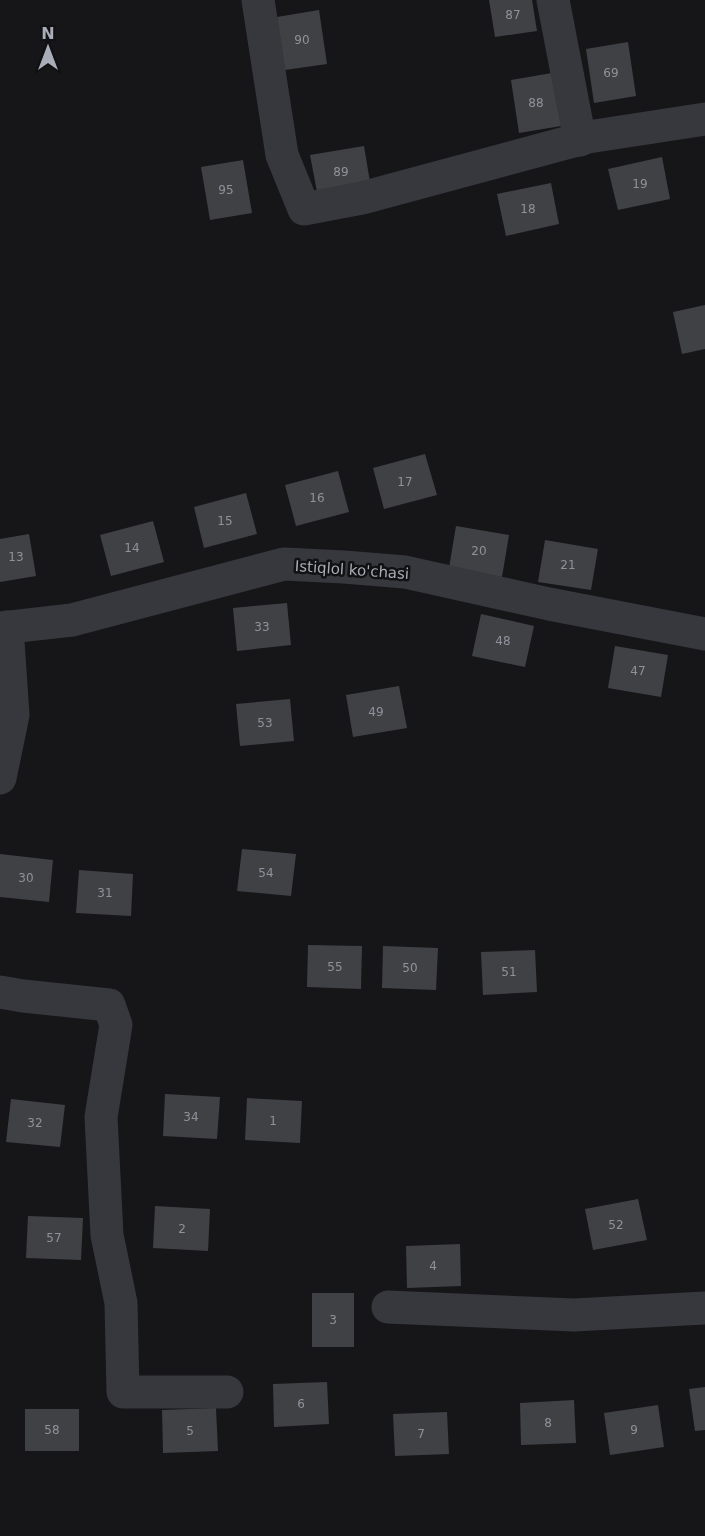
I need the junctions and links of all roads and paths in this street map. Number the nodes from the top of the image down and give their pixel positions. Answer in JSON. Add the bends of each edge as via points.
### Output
{"nodes":[{"id":1,"x":258,"y":0,"type":"edge"},
{"id":2,"x":553,"y":0,"type":"edge"},
{"id":3,"x":705,"y":120,"type":"edge"},
{"id":4,"x":580,"y":140,"type":"junction"},
{"id":5,"x":3,"y":628,"type":"edge"},
{"id":6,"x":705,"y":634,"type":"edge"},
{"id":7,"x":0,"y":778,"type":"edge"},
{"id":8,"x":0,"y":992,"type":"edge"},
{"id":9,"x":388,"y":1307,"type":"dead end"},
{"id":10,"x":705,"y":1308,"type":"edge"},
{"id":11,"x":227,"y":1392,"type":"dead end"}],
"edges":[{"from":1,"to":4,"type":"street","via":[[282,155],[304,209],[362,198]]},
{"from":2,"to":4,"type":"street"},
{"from":3,"to":4,"type":"street"},
{"from":5,"to":6,"type":"street","name":"Istiqlol ko'chasi","via":[[72,620],[284,564],[405,572]]},
{"from":5,"to":7,"type":"street","via":[[13,715]]},
{"from":8,"to":11,"type":"street","via":[[109,1005],[116,1025],[101,1117],[107,1235],[121,1303],[123,1392]]},
{"from":9,"to":10,"type":"street","via":[[574,1316]]}]}
